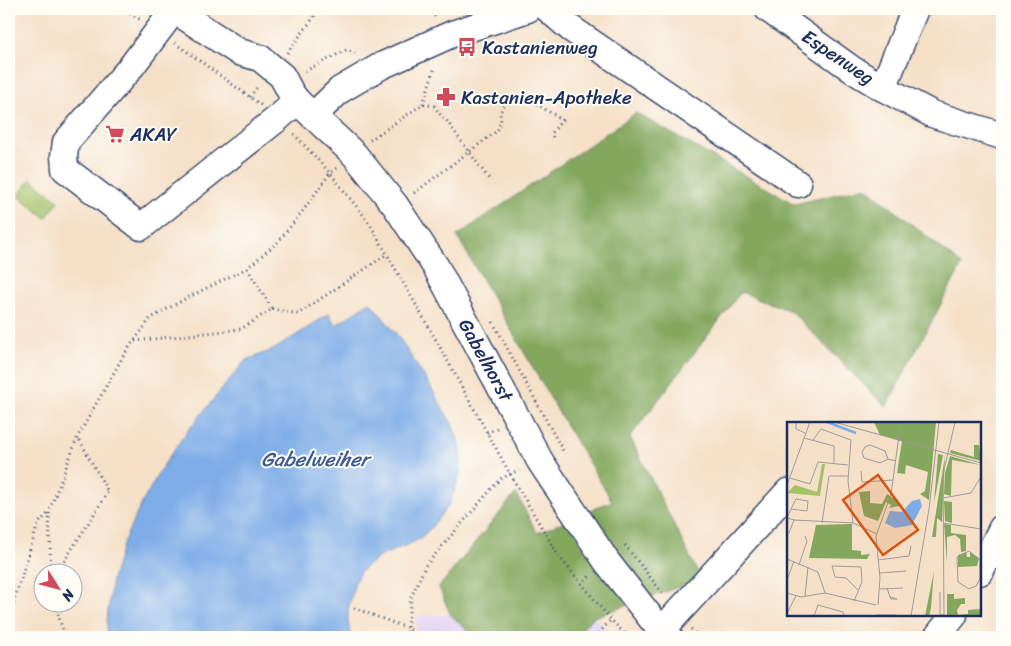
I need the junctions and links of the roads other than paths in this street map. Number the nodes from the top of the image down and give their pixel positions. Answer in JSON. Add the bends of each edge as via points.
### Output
{"nodes":[{"id":1,"x":174,"y":9,"type":"edge"},
{"id":2,"x":528,"y":9,"type":"edge"},
{"id":3,"x":548,"y":9,"type":"edge"},
{"id":4,"x":768,"y":9,"type":"edge"},
{"id":5,"x":915,"y":9,"type":"edge"},
{"id":6,"x":883,"y":88,"type":"junction"},
{"id":7,"x":296,"y":100,"type":"junction"},
{"id":8,"x":1002,"y":136,"type":"edge"},
{"id":9,"x":798,"y":184,"type":"dead end"},
{"id":10,"x":787,"y":493,"type":"edge"},
{"id":11,"x":1002,"y":528,"type":"edge"},
{"id":12,"x":981,"y":570,"type":"edge"},
{"id":13,"x":953,"y":616,"type":"edge"},
{"id":14,"x":669,"y":627,"type":"edge"},
{"id":15,"x":937,"y":637,"type":"edge"}],
"edges":[{"from":1,"to":7,"type":"street","name":"Gabelhorst","via":[[239,52],[252,70]]},
{"from":1,"to":7,"type":"street","via":[[131,67],[66,142],[65,169],[141,227]]},
{"from":2,"to":7,"type":"street","via":[[452,34],[381,66],[340,90]]},
{"from":3,"to":9,"type":"street","via":[[570,28]]},
{"from":4,"to":6,"type":"street","name":"Espenweg"},
{"from":5,"to":6,"type":"street","name":"Espenweg"},
{"from":6,"to":8,"type":"street","name":"Espenweg","via":[[932,114]]},
{"from":7,"to":14,"type":"street","name":"Gabelhorst","via":[[365,150],[553,459],[607,562]]},
{"from":10,"to":14,"type":"street"},
{"from":11,"to":12,"type":"street"},
{"from":13,"to":15,"type":"street"}]}
